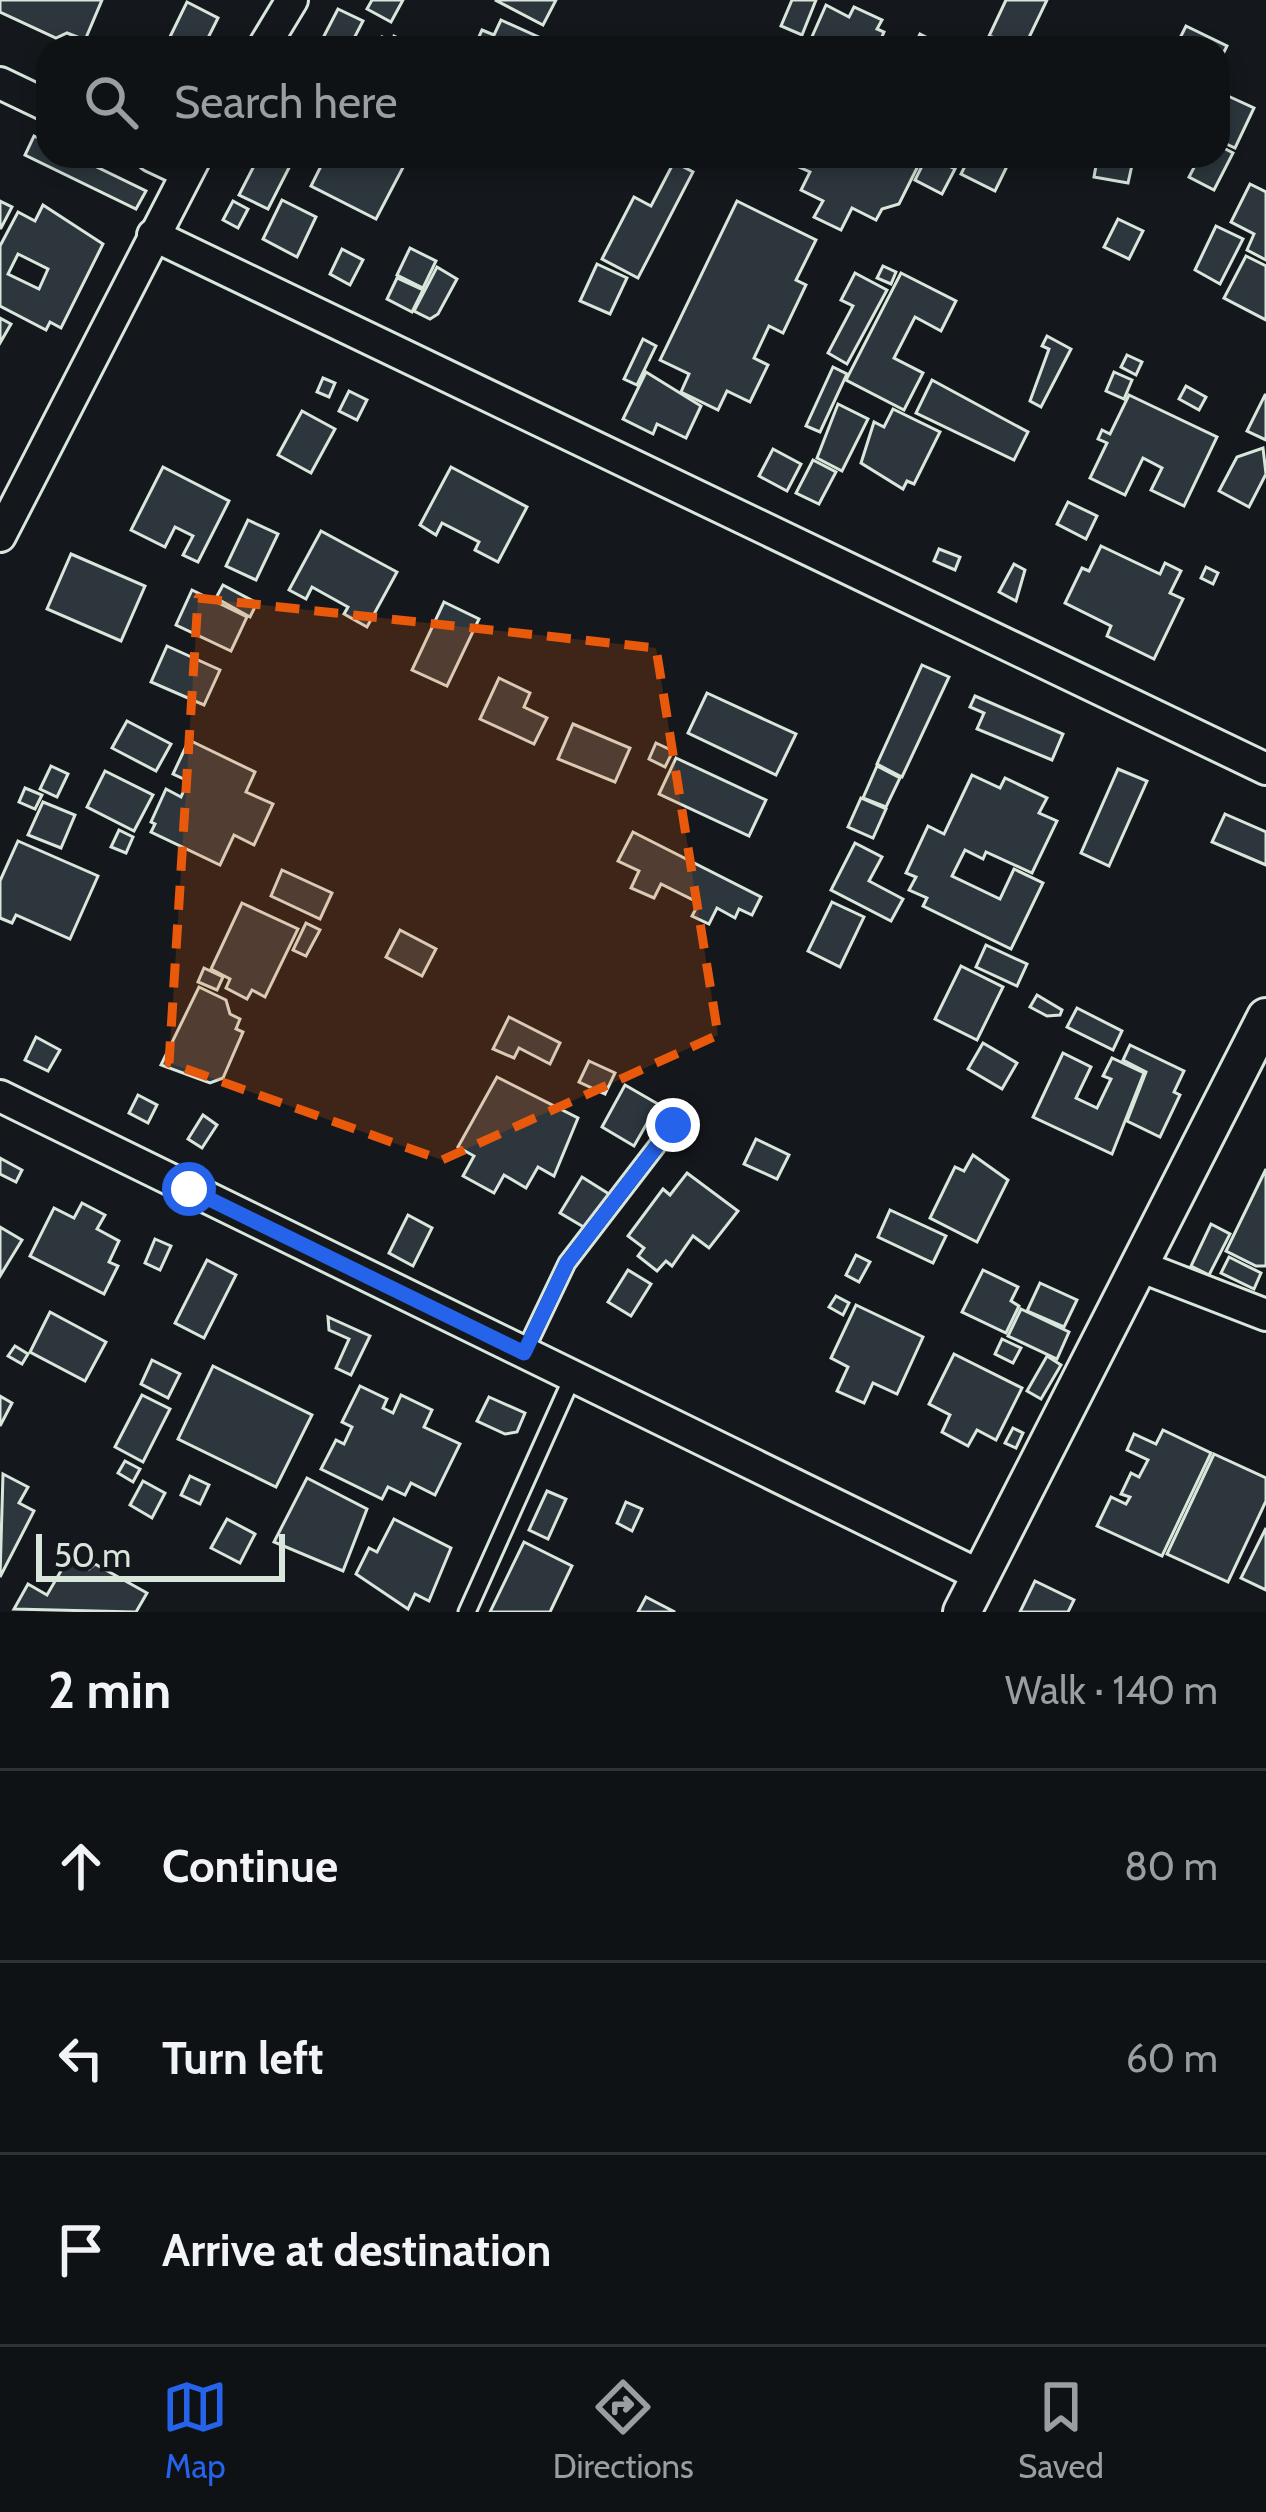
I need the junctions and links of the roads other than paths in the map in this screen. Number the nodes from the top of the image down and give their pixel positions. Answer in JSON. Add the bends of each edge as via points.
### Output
{"nodes":[{"id":1,"x":292,"y":0,"type":"edge"},
{"id":2,"x":270,"y":36,"type":"edge"},
{"id":3,"x":0,"y":83,"type":"edge"},
{"id":4,"x":36,"y":100,"type":"edge"},
{"id":5,"x":189,"y":168,"type":"edge"},
{"id":6,"x":153,"y":235,"type":"junction"},
{"id":7,"x":0,"y":536,"type":"edge"},
{"id":8,"x":1266,"y":769,"type":"edge"},
{"id":9,"x":1266,"y":1017,"type":"edge"},
{"id":10,"x":0,"y":1096,"type":"edge"},
{"id":11,"x":673,"y":1125,"type":"dead end"},
{"id":12,"x":1142,"y":1267,"type":"junction"},
{"id":13,"x":1266,"y":1315,"type":"edge"},
{"id":14,"x":524,"y":1353,"type":"junction"},
{"id":15,"x":573,"y":1376,"type":"junction"},
{"id":16,"x":981,"y":1576,"type":"junction"},
{"id":17,"x":466,"y":1612,"type":"edge"},
{"id":18,"x":962,"y":1612,"type":"edge"}],
"edges":[{"from":1,"to":2,"type":"street"},
{"from":3,"to":4,"type":"street"},
{"from":5,"to":6,"type":"street"},
{"from":6,"to":7,"type":"street"},
{"from":6,"to":8,"type":"street"},
{"from":9,"to":12,"type":"street"},
{"from":10,"to":14,"type":"street"},
{"from":11,"to":14,"type":"lane","via":[[567,1263]]},
{"from":12,"to":13,"type":"street"},
{"from":12,"to":16,"type":"street"},
{"from":14,"to":15,"type":"street"},
{"from":15,"to":16,"type":"street"},
{"from":15,"to":17,"type":"lane"},
{"from":16,"to":18,"type":"street"}]}
